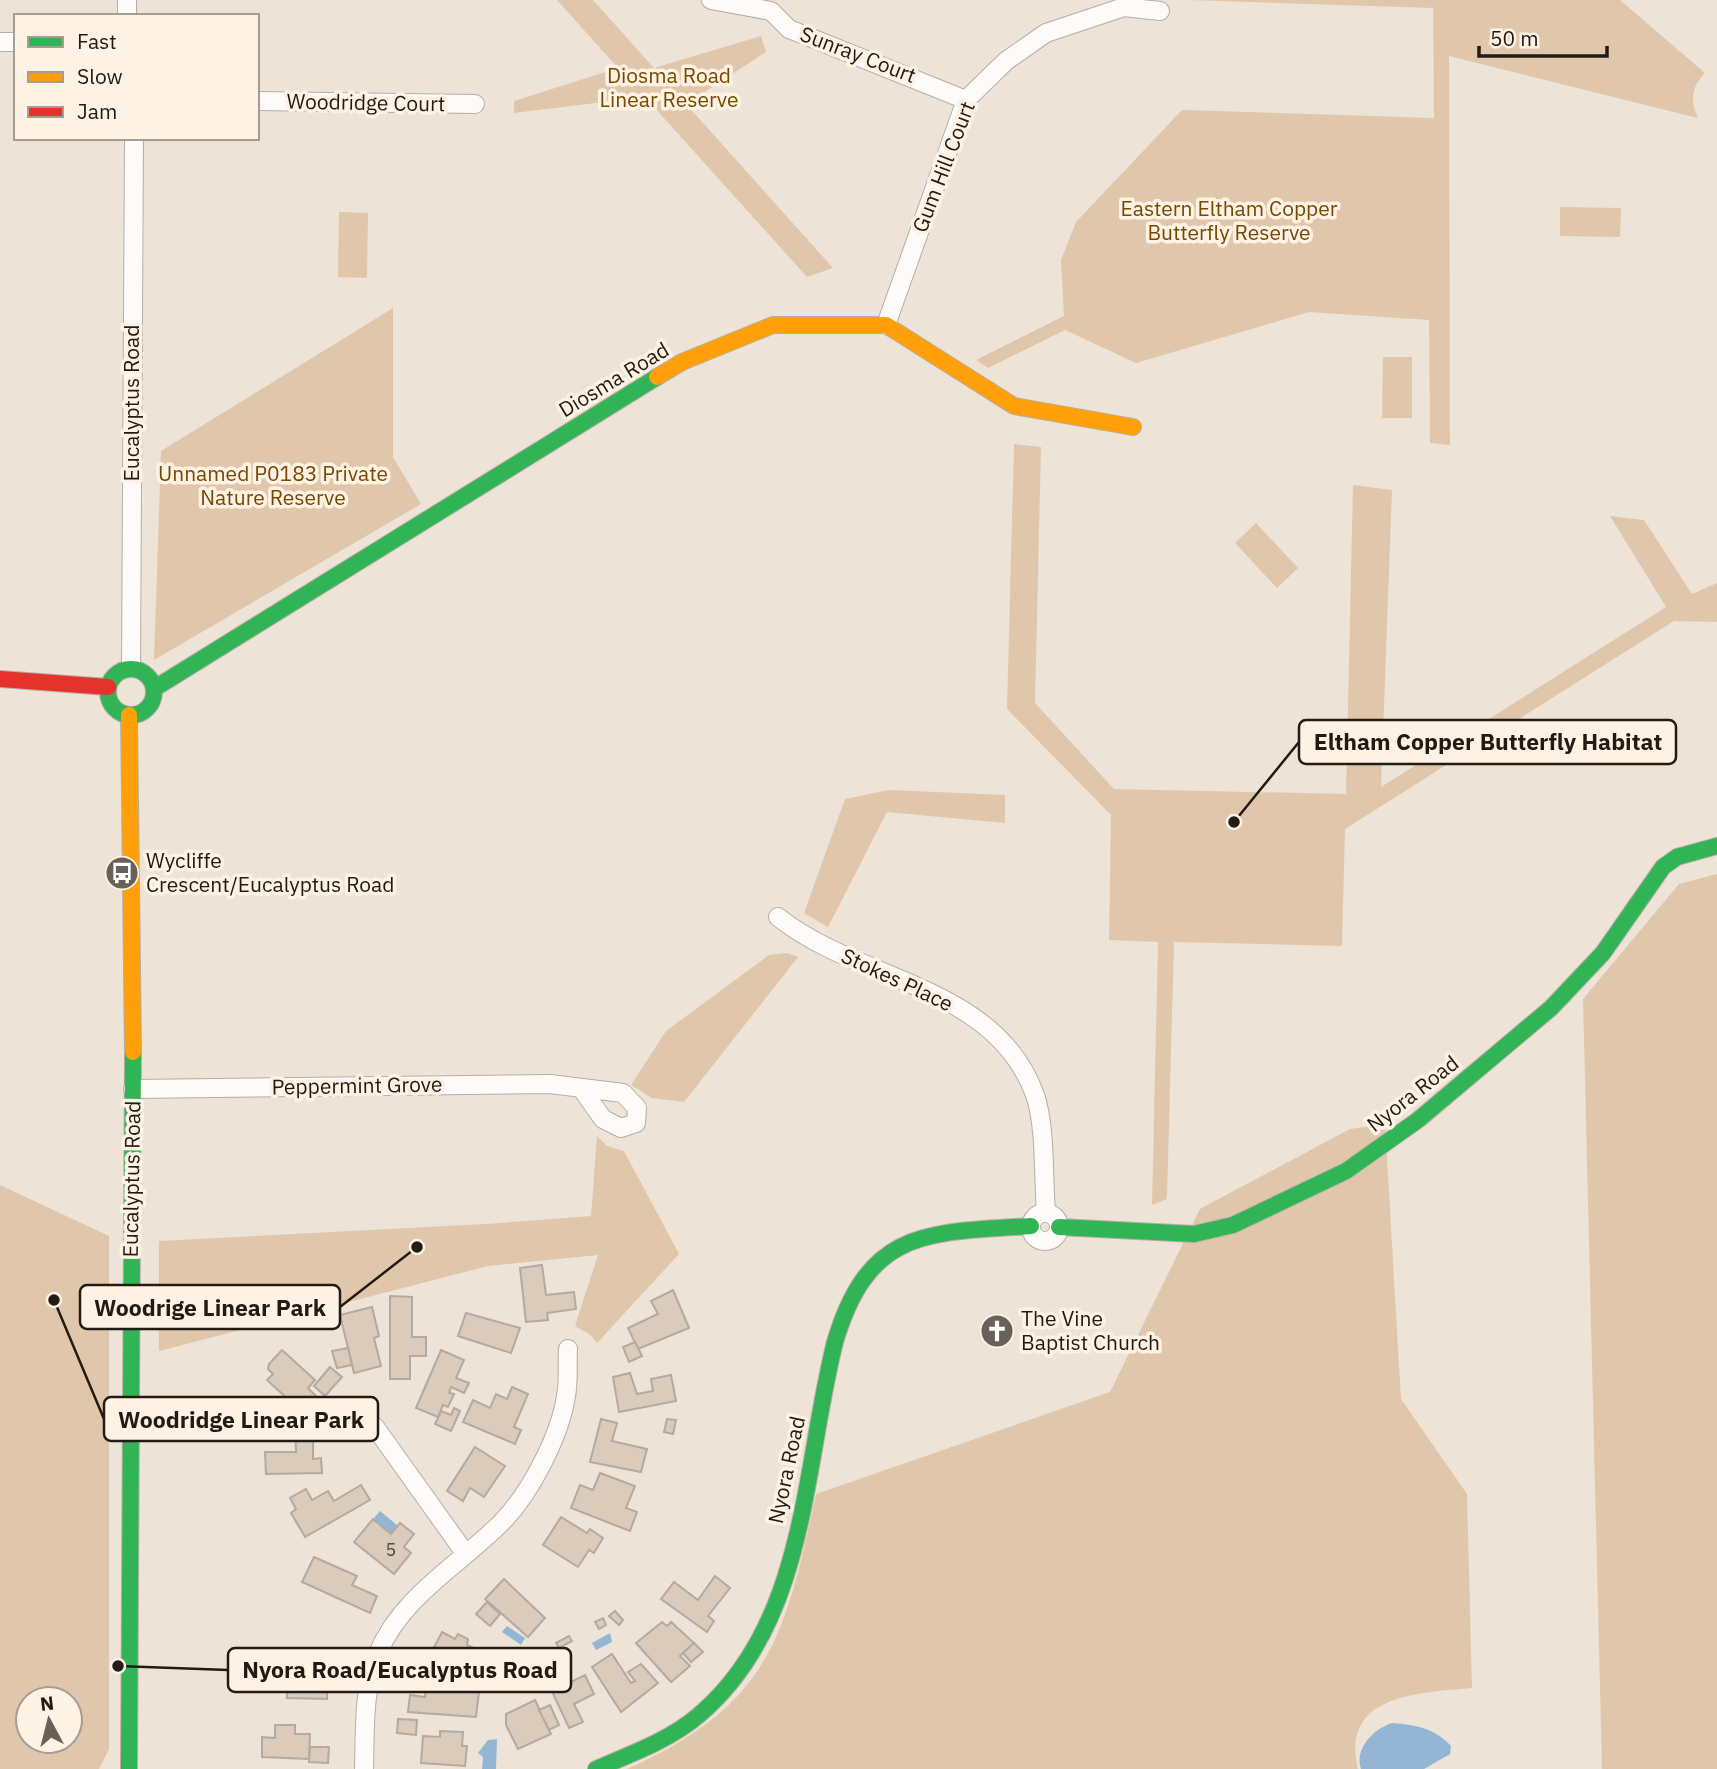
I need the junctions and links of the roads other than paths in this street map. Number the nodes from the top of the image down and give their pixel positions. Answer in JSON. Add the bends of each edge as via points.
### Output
{"nodes":[{"id":1,"x":711,"y":0,"type":"edge"},
{"id":2,"x":1160,"y":11,"type":"dead end"},
{"id":3,"x":966,"y":100,"type":"junction"},
{"id":4,"x":259,"y":102,"type":"edge"},
{"id":5,"x":475,"y":104,"type":"dead end"},
{"id":6,"x":134,"y":140,"type":"edge"},
{"id":7,"x":886,"y":325,"type":"junction"},
{"id":8,"x":1133,"y":427,"type":"dead end"},
{"id":9,"x":131,"y":668,"type":"junction"},
{"id":10,"x":0,"y":679,"type":"edge"},
{"id":11,"x":108,"y":687,"type":"junction"},
{"id":12,"x":155,"y":688,"type":"junction"},
{"id":13,"x":130,"y":715,"type":"junction"},
{"id":14,"x":1717,"y":846,"type":"edge"},
{"id":15,"x":778,"y":917,"type":"dead end"},
{"id":16,"x":581,"y":1088,"type":"dead end"},
{"id":17,"x":134,"y":1089,"type":"junction"},
{"id":18,"x":1046,"y":1212,"type":"junction"},
{"id":19,"x":1031,"y":1226,"type":"junction"},
{"id":20,"x":1059,"y":1227,"type":"junction"},
{"id":21,"x":568,"y":1349,"type":"dead end"},
{"id":22,"x":375,"y":1427,"type":"dead end"},
{"id":23,"x":465,"y":1553,"type":"junction"},
{"id":24,"x":129,"y":1769,"type":"edge"},
{"id":25,"x":364,"y":1769,"type":"edge"},
{"id":26,"x":596,"y":1769,"type":"edge"}],
"edges":[{"from":1,"to":3,"type":"street","name":"Sunray Court","via":[[771,11],[789,29]]},
{"from":2,"to":3,"type":"street","name":"Gum Hill Court","via":[[1124,7],[1046,33],[1006,61]]},
{"from":3,"to":7,"type":"street","name":"Gum Hill Court"},
{"from":4,"to":5,"type":"street","name":"Woodridge Court"},
{"from":6,"to":9,"type":"street","name":"Eucalyptus Road"},
{"from":7,"to":8,"type":"street","via":[[1014,406]]},
{"from":7,"to":12,"type":"street","name":"Diosma Road","via":[[773,325],[682,362]]},
{"from":9,"to":11,"type":"street","via":[[116,674]]},
{"from":9,"to":12,"type":"street","via":[[149,676]]},
{"from":10,"to":11,"type":"street"},
{"from":11,"to":13,"type":"street","via":[[110,702]]},
{"from":12,"to":13,"type":"street","via":[[149,707]]},
{"from":13,"to":17,"type":"street","name":"Eucalyptus Road"},
{"from":14,"to":20,"type":"street","name":"Nyora Road","via":[[1677,857],[1663,867],[1603,953],[1551,1008],[1418,1120],[1346,1171],[1233,1225],[1194,1234]]},
{"from":15,"to":18,"type":"street","name":"Stokes Place","via":[[803,937],[948,1000],[994,1032],[1035,1095]]},
{"from":16,"to":17,"type":"street","name":"Peppermint Grove","via":[[550,1084]]},
{"from":17,"to":24,"type":"street","name":"Eucalyptus Road"},
{"from":18,"to":19,"type":"street","via":[[1034,1218]]},
{"from":18,"to":20,"type":"street","via":[[1055,1217]]},
{"from":19,"to":20,"type":"street","via":[[1033,1235],[1045,1241],[1053,1238]]},
{"from":19,"to":26,"type":"street","name":"Nyora Road","via":[[928,1236],[886,1254],[869,1270],[855,1290],[832,1349],[786,1576],[748,1663],[726,1691],[677,1731]]},
{"from":21,"to":23,"type":"street","via":[[566,1397],[549,1451],[502,1522]]},
{"from":22,"to":23,"type":"street"},
{"from":23,"to":25,"type":"street","via":[[403,1612],[378,1654],[366,1705]]}]}
